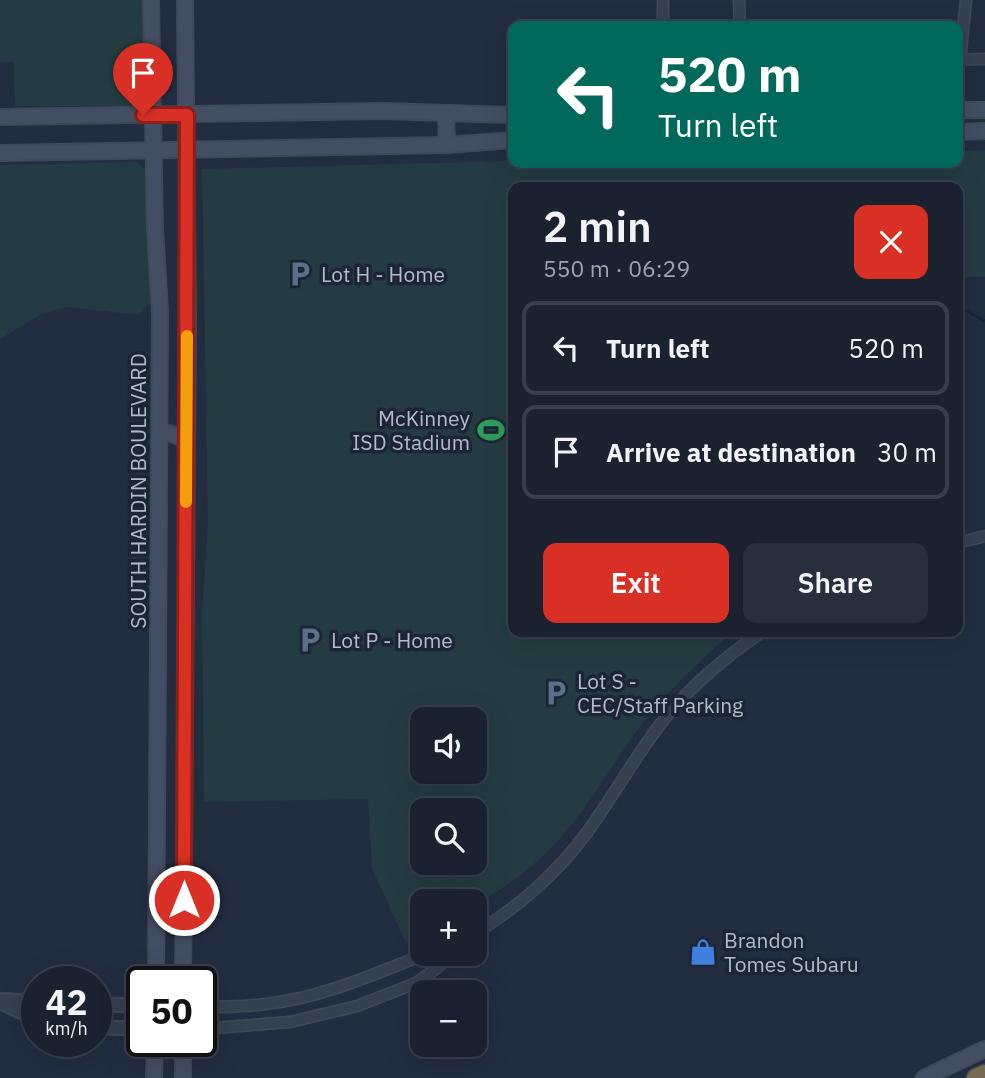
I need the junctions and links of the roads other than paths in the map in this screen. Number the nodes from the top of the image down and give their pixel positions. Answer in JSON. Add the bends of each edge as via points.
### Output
{"nodes":[{"id":1,"x":151,"y":0,"type":"edge"},
{"id":2,"x":185,"y":0,"type":"edge"},
{"id":3,"x":663,"y":0,"type":"edge"},
{"id":4,"x":739,"y":0,"type":"edge"},
{"id":5,"x":966,"y":0,"type":"edge"},
{"id":6,"x":663,"y":21,"type":"edge"},
{"id":7,"x":740,"y":21,"type":"edge"},
{"id":8,"x":963,"y":26,"type":"edge"},
{"id":9,"x":985,"y":59,"type":"edge"},
{"id":10,"x":963,"y":60,"type":"edge"},
{"id":11,"x":963,"y":110,"type":"edge"},
{"id":12,"x":985,"y":110,"type":"edge"},
{"id":13,"x":446,"y":113,"type":"junction"},
{"id":14,"x":154,"y":115,"type":"junction"},
{"id":15,"x":187,"y":115,"type":"junction"},
{"id":16,"x":508,"y":115,"type":"edge"},
{"id":17,"x":0,"y":117,"type":"edge"},
{"id":18,"x":985,"y":131,"type":"edge"},
{"id":19,"x":963,"y":132,"type":"edge"},
{"id":20,"x":508,"y":140,"type":"edge"},
{"id":21,"x":447,"y":145,"type":"junction"},
{"id":22,"x":154,"y":151,"type":"junction"},
{"id":23,"x":187,"y":151,"type":"junction"},
{"id":24,"x":0,"y":153,"type":"edge"},
{"id":25,"x":186,"y":423,"type":"junction"},
{"id":26,"x":160,"y":430,"type":"junction"},
{"id":27,"x":186,"y":439,"type":"junction"},
{"id":28,"x":985,"y":536,"type":"edge"},
{"id":29,"x":963,"y":542,"type":"edge"},
{"id":30,"x":755,"y":637,"type":"edge"},
{"id":31,"x":487,"y":925,"type":"edge"},
{"id":32,"x":410,"y":960,"type":"edge"},
{"id":33,"x":156,"y":966,"type":"edge"},
{"id":34,"x":183,"y":966,"type":"edge"},
{"id":35,"x":439,"y":966,"type":"edge"},
{"id":36,"x":0,"y":1001,"type":"edge"},
{"id":37,"x":21,"y":1002,"type":"edge"},
{"id":38,"x":217,"y":1006,"type":"edge"},
{"id":39,"x":21,"y":1012,"type":"edge"},
{"id":40,"x":217,"y":1028,"type":"edge"},
{"id":41,"x":985,"y":1049,"type":"edge"},
{"id":42,"x":155,"y":1057,"type":"edge"},
{"id":43,"x":183,"y":1057,"type":"edge"},
{"id":44,"x":984,"y":1076,"type":"edge"},
{"id":45,"x":154,"y":1078,"type":"edge"},
{"id":46,"x":183,"y":1078,"type":"edge"},
{"id":47,"x":924,"y":1078,"type":"edge"},
{"id":48,"x":976,"y":1078,"type":"edge"}],
"edges":[{"from":1,"to":14,"type":"main road","name":"SOUTH HARDIN BOULEVARD"},
{"from":2,"to":15,"type":"main road"},
{"from":3,"to":6,"type":"street"},
{"from":4,"to":7,"type":"street"},
{"from":5,"to":8,"type":"street"},
{"from":9,"to":10,"type":"street"},
{"from":11,"to":12,"type":"main road"},
{"from":13,"to":15,"type":"main road"},
{"from":13,"to":16,"type":"main road"},
{"from":13,"to":21,"type":"main road"},
{"from":14,"to":15,"type":"main road"},
{"from":14,"to":17,"type":"main road"},
{"from":14,"to":22,"type":"main road","name":"SOUTH HARDIN BOULEVARD"},
{"from":15,"to":23,"type":"main road"},
{"from":18,"to":19,"type":"main road"},
{"from":20,"to":21,"type":"main road"},
{"from":21,"to":23,"type":"main road"},
{"from":22,"to":23,"type":"main road"},
{"from":22,"to":24,"type":"main road"},
{"from":22,"to":26,"type":"main road","name":"SOUTH HARDIN BOULEVARD"},
{"from":23,"to":25,"type":"main road"},
{"from":25,"to":26,"type":"main road"},
{"from":25,"to":27,"type":"main road"},
{"from":26,"to":27,"type":"main road"},
{"from":26,"to":33,"type":"main road","name":"SOUTH HARDIN BOULEVARD"},
{"from":27,"to":34,"type":"main road"},
{"from":28,"to":29,"type":"street"},
{"from":30,"to":31,"type":"street","via":[[718,664],[669,714],[560,865]]},
{"from":32,"to":38,"type":"street","via":[[302,998]]},
{"from":35,"to":40,"type":"street","via":[[416,983],[357,1006],[290,1022]]},
{"from":36,"to":37,"type":"street"},
{"from":36,"to":39,"type":"street"},
{"from":41,"to":47,"type":"main road"},
{"from":42,"to":45,"type":"main road"},
{"from":43,"to":46,"type":"main road"},
{"from":44,"to":48,"type":"highway"}]}
